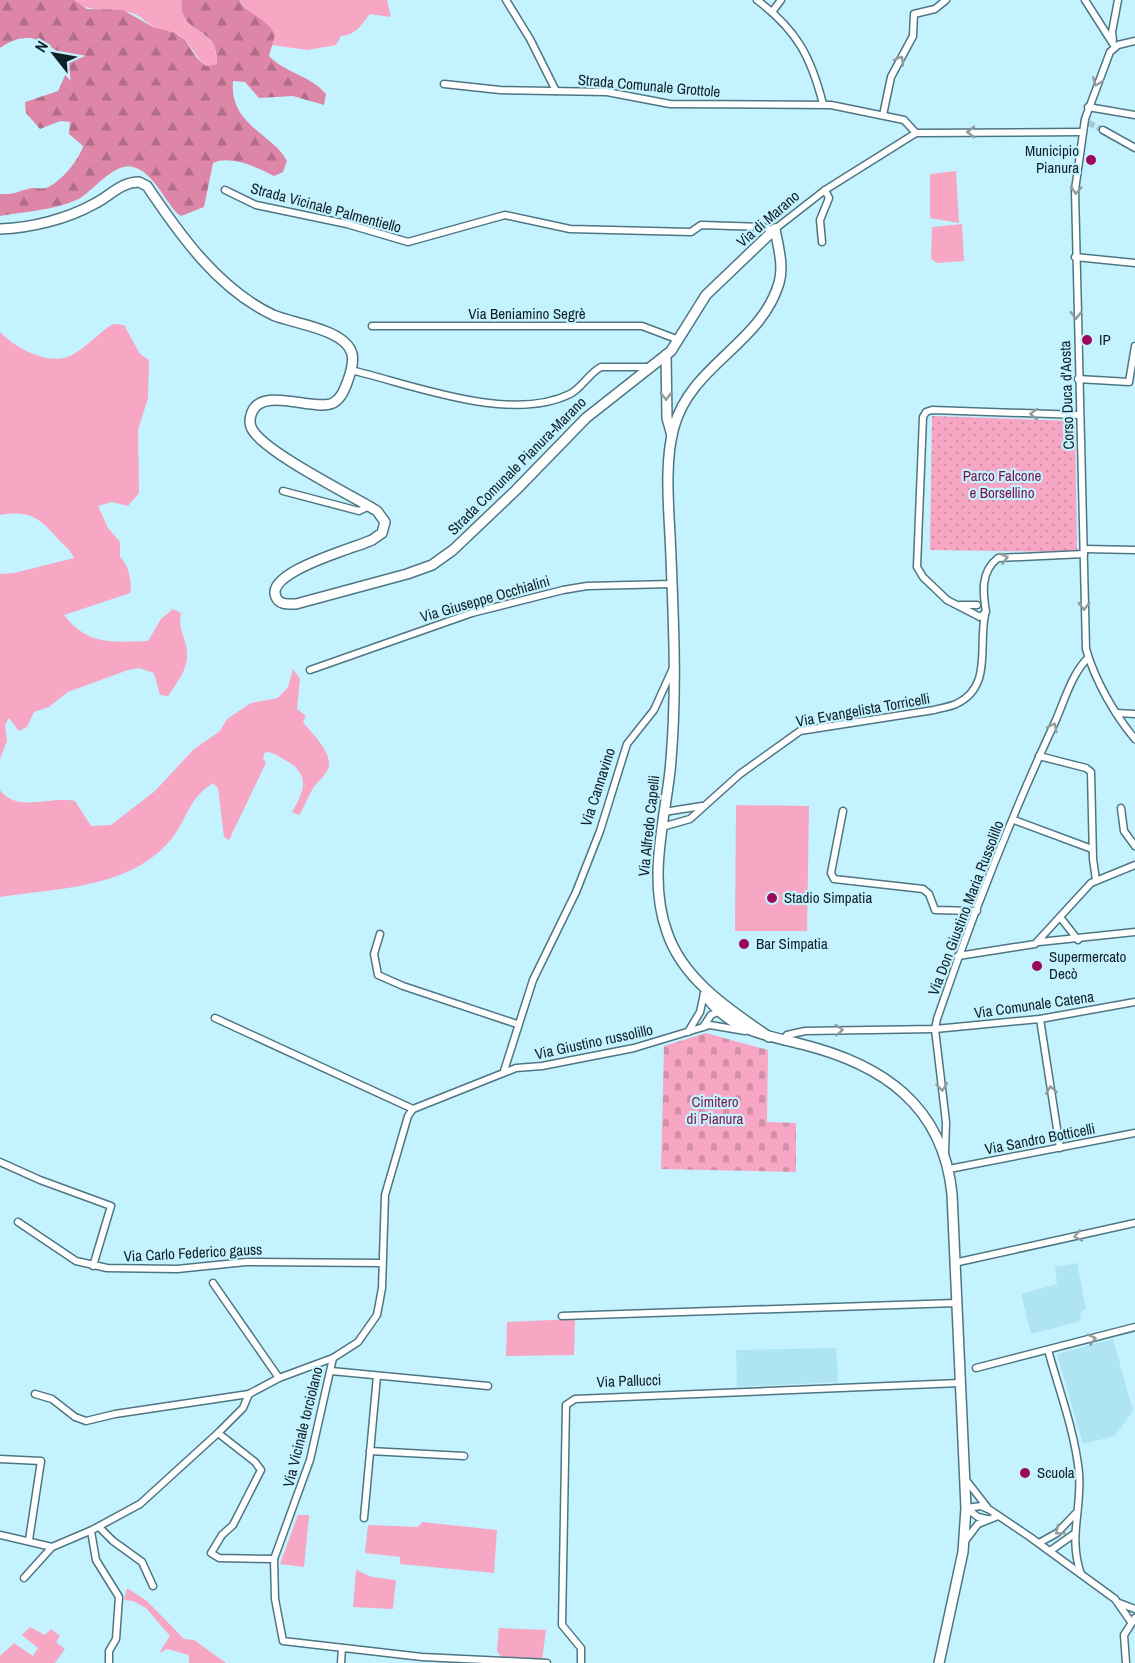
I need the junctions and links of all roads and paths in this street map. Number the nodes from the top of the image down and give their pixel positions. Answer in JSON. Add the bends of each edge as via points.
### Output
{"nodes":[{"id":1,"x":506,"y":0,"type":"edge"},
{"id":2,"x":757,"y":0,"type":"edge"},
{"id":3,"x":781,"y":0,"type":"edge"},
{"id":4,"x":1085,"y":0,"type":"edge"},
{"id":5,"x":1118,"y":0,"type":"edge"},
{"id":6,"x":943,"y":1,"type":"edge"},
{"id":7,"x":772,"y":12,"type":"junction"},
{"id":8,"x":1135,"y":41,"type":"edge"},
{"id":9,"x":1115,"y":47,"type":"junction"},
{"id":10,"x":444,"y":84,"type":"dead end"},
{"id":11,"x":556,"y":91,"type":"junction"},
{"id":12,"x":823,"y":104,"type":"junction"},
{"id":13,"x":1088,"y":107,"type":"junction"},
{"id":14,"x":1135,"y":115,"type":"edge"},
{"id":15,"x":883,"y":116,"type":"junction"},
{"id":16,"x":1103,"y":130,"type":"tunnel mouth"},
{"id":17,"x":1082,"y":132,"type":"junction"},
{"id":18,"x":916,"y":133,"type":"junction"},
{"id":19,"x":1135,"y":148,"type":"edge"},
{"id":20,"x":225,"y":190,"type":"dead end"},
{"id":21,"x":825,"y":190,"type":"junction"},
{"id":22,"x":0,"y":229,"type":"edge"},
{"id":23,"x":774,"y":230,"type":"junction"},
{"id":24,"x":822,"y":242,"type":"dead end"},
{"id":25,"x":1075,"y":257,"type":"junction"},
{"id":26,"x":1135,"y":263,"type":"edge"},
{"id":27,"x":372,"y":326,"type":"dead end"},
{"id":28,"x":680,"y":340,"type":"junction"},
{"id":29,"x":1135,"y":346,"type":"edge"},
{"id":30,"x":666,"y":355,"type":"junction"},
{"id":31,"x":651,"y":367,"type":"junction"},
{"id":32,"x":356,"y":370,"type":"dead end"},
{"id":33,"x":1078,"y":379,"type":"junction"},
{"id":34,"x":1079,"y":415,"type":"junction"},
{"id":35,"x":672,"y":437,"type":"junction"},
{"id":36,"x":283,"y":491,"type":"dead end"},
{"id":37,"x":369,"y":506,"type":"junction"},
{"id":38,"x":1135,"y":550,"type":"edge"},
{"id":39,"x":1084,"y":552,"type":"junction"},
{"id":40,"x":672,"y":584,"type":"junction"},
{"id":41,"x":953,"y":604,"type":"junction"},
{"id":42,"x":980,"y":605,"type":"junction"},
{"id":43,"x":985,"y":614,"type":"junction"},
{"id":44,"x":977,"y":616,"type":"junction"},
{"id":45,"x":984,"y":622,"type":"junction"},
{"id":46,"x":1088,"y":658,"type":"junction"},
{"id":47,"x":675,"y":663,"type":"junction"},
{"id":48,"x":310,"y":670,"type":"dead end"},
{"id":49,"x":1116,"y":713,"type":"junction"},
{"id":50,"x":1135,"y":714,"type":"edge"},
{"id":51,"x":1135,"y":739,"type":"edge"},
{"id":52,"x":1039,"y":756,"type":"junction"},
{"id":53,"x":705,"y":804,"type":"junction"},
{"id":54,"x":1122,"y":808,"type":"dead end"},
{"id":55,"x":843,"y":810,"type":"dead end"},
{"id":56,"x":664,"y":812,"type":"junction"},
{"id":57,"x":1014,"y":820,"type":"junction"},
{"id":58,"x":662,"y":827,"type":"junction"},
{"id":59,"x":1135,"y":846,"type":"edge"},
{"id":60,"x":1092,"y":849,"type":"junction"},
{"id":61,"x":1135,"y":865,"type":"edge"},
{"id":62,"x":1096,"y":880,"type":"junction"},
{"id":63,"x":977,"y":911,"type":"junction"},
{"id":64,"x":1060,"y":917,"type":"junction"},
{"id":65,"x":1135,"y":932,"type":"edge"},
{"id":66,"x":380,"y":934,"type":"dead end"},
{"id":67,"x":1078,"y":940,"type":"junction"},
{"id":68,"x":1039,"y":942,"type":"junction"},
{"id":69,"x":958,"y":956,"type":"junction"},
{"id":70,"x":706,"y":992,"type":"junction"},
{"id":71,"x":1135,"y":1002,"type":"edge"},
{"id":72,"x":720,"y":1011,"type":"junction"},
{"id":73,"x":215,"y":1018,"type":"dead end"},
{"id":74,"x":1040,"y":1019,"type":"junction"},
{"id":75,"x":518,"y":1024,"type":"junction"},
{"id":76,"x":713,"y":1025,"type":"junction"},
{"id":77,"x":704,"y":1027,"type":"junction"},
{"id":78,"x":750,"y":1028,"type":"junction"},
{"id":79,"x":935,"y":1029,"type":"junction"},
{"id":80,"x":688,"y":1032,"type":"junction"},
{"id":81,"x":783,"y":1040,"type":"junction"},
{"id":82,"x":504,"y":1071,"type":"junction"},
{"id":83,"x":413,"y":1109,"type":"junction"},
{"id":84,"x":946,"y":1122,"type":"junction"},
{"id":85,"x":936,"y":1133,"type":"junction"},
{"id":86,"x":1135,"y":1133,"type":"edge"},
{"id":87,"x":1060,"y":1148,"type":"junction"},
{"id":88,"x":945,"y":1154,"type":"junction"},
{"id":89,"x":0,"y":1162,"type":"edge"},
{"id":90,"x":949,"y":1169,"type":"junction"},
{"id":91,"x":18,"y":1222,"type":"dead end"},
{"id":92,"x":1135,"y":1223,"type":"edge"},
{"id":93,"x":382,"y":1263,"type":"junction"},
{"id":94,"x":954,"y":1263,"type":"junction"},
{"id":95,"x":93,"y":1266,"type":"junction"},
{"id":96,"x":213,"y":1283,"type":"dead end"},
{"id":97,"x":956,"y":1303,"type":"junction"},
{"id":98,"x":562,"y":1316,"type":"dead end"},
{"id":99,"x":1135,"y":1327,"type":"edge"},
{"id":100,"x":1048,"y":1350,"type":"junction"},
{"id":101,"x":333,"y":1358,"type":"junction"},
{"id":102,"x":976,"y":1368,"type":"dead end"},
{"id":103,"x":331,"y":1371,"type":"junction"},
{"id":104,"x":377,"y":1376,"type":"junction"},
{"id":105,"x":279,"y":1378,"type":"junction"},
{"id":106,"x":960,"y":1383,"type":"junction"},
{"id":107,"x":488,"y":1386,"type":"dead end"},
{"id":108,"x":249,"y":1394,"type":"junction"},
{"id":109,"x":35,"y":1395,"type":"dead end"},
{"id":110,"x":218,"y":1433,"type":"junction"},
{"id":111,"x":370,"y":1451,"type":"junction"},
{"id":112,"x":464,"y":1456,"type":"dead end"},
{"id":113,"x":0,"y":1459,"type":"edge"},
{"id":114,"x":964,"y":1478,"type":"junction"},
{"id":115,"x":966,"y":1508,"type":"junction"},
{"id":116,"x":990,"y":1510,"type":"junction"},
{"id":117,"x":1076,"y":1514,"type":"junction"},
{"id":118,"x":998,"y":1516,"type":"junction"},
{"id":119,"x":364,"y":1518,"type":"dead end"},
{"id":120,"x":987,"y":1519,"type":"junction"},
{"id":121,"x":99,"y":1527,"type":"junction"},
{"id":122,"x":91,"y":1531,"type":"junction"},
{"id":123,"x":1074,"y":1534,"type":"junction"},
{"id":124,"x":0,"y":1535,"type":"edge"},
{"id":125,"x":29,"y":1540,"type":"junction"},
{"id":126,"x":965,"y":1541,"type":"junction"},
{"id":127,"x":1039,"y":1543,"type":"junction"},
{"id":128,"x":52,"y":1547,"type":"junction"},
{"id":129,"x":1050,"y":1551,"type":"junction"},
{"id":130,"x":274,"y":1559,"type":"junction"},
{"id":131,"x":1081,"y":1574,"type":"junction"},
{"id":132,"x":24,"y":1578,"type":"dead end"},
{"id":133,"x":153,"y":1586,"type":"dead end"},
{"id":134,"x":1119,"y":1603,"type":"junction"},
{"id":135,"x":1135,"y":1609,"type":"edge"},
{"id":136,"x":1133,"y":1620,"type":"edge"},
{"id":137,"x":342,"y":1647,"type":"junction"},
{"id":138,"x":109,"y":1663,"type":"edge"},
{"id":139,"x":341,"y":1663,"type":"edge"},
{"id":140,"x":547,"y":1663,"type":"edge"},
{"id":141,"x":581,"y":1663,"type":"edge"},
{"id":142,"x":939,"y":1663,"type":"edge"},
{"id":143,"x":1126,"y":1663,"type":"edge"}],
"edges":[{"from":1,"to":11,"type":"street"},
{"from":2,"to":7,"type":"street"},
{"from":3,"to":7,"type":"street"},
{"from":4,"to":9,"type":"street"},
{"from":5,"to":9,"type":"street","via":[[1112,32]]},
{"from":15,"to":6,"type":"street","one_way":true,"via":[[891,77],[911,42],[914,15],[935,9]]},
{"from":7,"to":12,"type":"street","via":[[805,51]]},
{"from":8,"to":9,"type":"street"},
{"from":9,"to":13,"type":"street","name":"Corso Duca d'Aosta","one_way":true,"via":[[1106,59]]},
{"from":10,"to":11,"type":"street","name":"Strada Comunale Grottole"},
{"from":11,"to":12,"type":"street","name":"Strada Comunale Grottole","via":[[607,92],[670,104]]},
{"from":12,"to":15,"type":"street","name":"Strada Comunale Grottole"},
{"from":13,"to":14,"type":"street"},
{"from":13,"to":17,"type":"street","name":"Corso Duca d'Aosta"},
{"from":15,"to":18,"type":"street","name":"Strada Comunale Grottole","via":[[904,120]]},
{"from":16,"to":19,"type":"street"},
{"from":17,"to":18,"type":"street","one_way":true},
{"from":17,"to":25,"type":"street","name":"Corso Duca d'Aosta","one_way":true,"via":[[1075,190]]},
{"from":18,"to":21,"type":"street","name":"Via di Marano"},
{"from":20,"to":23,"type":"street","name":"Strada Vicinale Palmentiello","via":[[256,205],[347,224],[408,242],[505,215],[552,227],[590,230],[692,232],[701,225]]},
{"from":21,"to":23,"type":"street","name":"Via di Marano"},
{"from":21,"to":24,"type":"street","via":[[829,198],[820,220]]},
{"from":22,"to":37,"type":"street","name":"Strada Comunale Pianura-Marano","via":[[67,215],[132,182],[147,186],[189,243],[230,286],[273,315],[334,335],[349,347],[352,370],[342,394],[333,403],[261,403],[253,409],[249,420],[252,430],[290,460]]},
{"from":23,"to":28,"type":"street","name":"Via di Marano","via":[[706,295]]},
{"from":23,"to":35,"type":"street","name":"Via Cannavino","via":[[779,283],[757,326],[689,393]]},
{"from":25,"to":26,"type":"street"},
{"from":25,"to":33,"type":"street","name":"Corso Duca d'Aosta","one_way":true},
{"from":27,"to":28,"type":"street","name":"Via Beniamino Segrè","via":[[642,326]]},
{"from":28,"to":30,"type":"street","name":"Via di Marano"},
{"from":29,"to":33,"type":"street","via":[[1129,382]]},
{"from":30,"to":31,"type":"street","name":"Strada Comunale Pianura-Marano"},
{"from":30,"to":35,"type":"street","name":"Via Cannavino","one_way":true,"via":[[667,418]]},
{"from":31,"to":32,"type":"street","via":[[601,367],[571,394],[509,405],[479,402]]},
{"from":31,"to":37,"type":"street","name":"Strada Comunale Pianura-Marano","via":[[600,404],[516,490],[432,565],[296,604],[277,600],[275,588],[287,576],[382,533],[385,522]]},
{"from":33,"to":34,"type":"street","name":"Corso Duca d'Aosta"},
{"from":34,"to":39,"type":"street","name":"Corso Duca d'Aosta"},
{"from":34,"to":41,"type":"street","one_way":true,"via":[[930,410],[923,417],[916,562],[923,577]]},
{"from":35,"to":40,"type":"street","name":"Via Cannavino"},
{"from":36,"to":37,"type":"street","via":[[359,511]]},
{"from":38,"to":39,"type":"street"},
{"from":42,"to":39,"type":"street","one_way":true,"via":[[987,569],[998,558]]},
{"from":39,"to":46,"type":"street","name":"Corso Duca d'Aosta","one_way":true,"via":[[1084,637]]},
{"from":40,"to":47,"type":"street","name":"Via Cannavino"},
{"from":40,"to":48,"type":"street","name":"Via Giuseppe Occhialini","via":[[563,590],[472,613]]},
{"from":41,"to":42,"type":"street"},
{"from":41,"to":44,"type":"street"},
{"from":42,"to":43,"type":"street","name":"Via Evangelista Torricelli"},
{"from":42,"to":44,"type":"street","via":[[974,611]]},
{"from":43,"to":44,"type":"street"},
{"from":43,"to":45,"type":"street","name":"Via Evangelista Torricelli"},
{"from":44,"to":45,"type":"street"},
{"from":45,"to":53,"type":"street","name":"Via Evangelista Torricelli","via":[[981,676],[969,697],[934,710],[800,731],[782,741]]},
{"from":46,"to":49,"type":"street","name":"Corso Duca d'Aosta"},
{"from":52,"to":46,"type":"street","name":"Via Don Giustino Maria Russolillo","one_way":true,"via":[[1077,673]]},
{"from":47,"to":56,"type":"street","name":"Via Alfredo Capelli"},
{"from":47,"to":75,"type":"street","name":"Via Cannavino","via":[[657,704],[627,744],[600,831],[576,892],[533,980]]},
{"from":49,"to":50,"type":"street"},
{"from":49,"to":51,"type":"street","name":"Corso Duca d'Aosta"},
{"from":52,"to":57,"type":"street","name":"Via Don Giustino Maria Russolillo"},
{"from":52,"to":60,"type":"street","via":[[1089,770]]},
{"from":53,"to":56,"type":"street","name":"Via Evangelista Torricelli"},
{"from":53,"to":58,"type":"street","name":"Via Evangelista Torricelli","via":[[690,819]]},
{"from":54,"to":59,"type":"street","via":[[1124,831]]},
{"from":55,"to":63,"type":"street","via":[[831,873],[834,879],[923,889],[935,910]]},
{"from":56,"to":58,"type":"street","name":"Via Alfredo Capelli"},
{"from":57,"to":60,"type":"street"},
{"from":57,"to":63,"type":"street","name":"Via Don Giustino Maria Russolillo"},
{"from":58,"to":70,"type":"street","name":"Via Alfredo Capelli","via":[[658,872],[663,920],[676,952]]},
{"from":60,"to":62,"type":"street"},
{"from":61,"to":62,"type":"street"},
{"from":62,"to":64,"type":"street"},
{"from":63,"to":69,"type":"street","name":"Via Don Giustino Maria Russolillo"},
{"from":64,"to":67,"type":"street"},
{"from":64,"to":68,"type":"street"},
{"from":65,"to":67,"type":"street"},
{"from":66,"to":75,"type":"street","via":[[374,954],[378,975]]},
{"from":67,"to":68,"type":"street"},
{"from":68,"to":69,"type":"street"},
{"from":69,"to":79,"type":"street","name":"Via Don Giustino Maria Russolillo"},
{"from":70,"to":72,"type":"street","name":"Via Alfredo Capelli"},
{"from":70,"to":78,"type":"street","name":"Via Alfredo Capelli"},
{"from":70,"to":80,"type":"street"},
{"from":71,"to":74,"type":"street","name":"Via Comunale Catena"},
{"from":72,"to":76,"type":"street"},
{"from":72,"to":77,"type":"street","via":[[711,1015]]},
{"from":72,"to":78,"type":"street","name":"Via Alfredo Capelli"},
{"from":73,"to":83,"type":"street"},
{"from":74,"to":79,"type":"street","name":"Via Comunale Catena"},
{"from":87,"to":74,"type":"street","one_way":true},
{"from":75,"to":82,"type":"street","name":"Via Cannavino"},
{"from":76,"to":77,"type":"street","name":"Via Giustino russolillo"},
{"from":76,"to":78,"type":"street"},
{"from":77,"to":80,"type":"street","name":"Via Giustino russolillo"},
{"from":78,"to":81,"type":"street","name":"Via Alfredo Capelli"},
{"from":81,"to":79,"type":"street","one_way":true,"via":[[787,1035],[805,1031]]},
{"from":79,"to":84,"type":"street","one_way":true},
{"from":80,"to":82,"type":"street","name":"Via Giustino russolillo","via":[[634,1048]]},
{"from":81,"to":85,"type":"street","name":"Via Alfredo Capelli","via":[[832,1052],[871,1068],[918,1107]]},
{"from":82,"to":83,"type":"street"},
{"from":83,"to":93,"type":"street","name":"Via Vicinale torciolano","via":[[388,1180]]},
{"from":84,"to":85,"type":"street"},
{"from":84,"to":88,"type":"street"},
{"from":85,"to":88,"type":"street"},
{"from":86,"to":87,"type":"street","name":"Via Sandro Botticelli"},
{"from":87,"to":90,"type":"street","name":"Via Sandro Botticelli"},
{"from":88,"to":90,"type":"street"},
{"from":89,"to":95,"type":"street","via":[[111,1206]]},
{"from":90,"to":94,"type":"street"},
{"from":91,"to":95,"type":"street","name":"Via Carlo Federico gauss","via":[[76,1261]]},
{"from":92,"to":94,"type":"street","one_way":true},
{"from":93,"to":95,"type":"street","name":"Via Carlo Federico gauss","via":[[246,1262],[177,1269]]},
{"from":93,"to":101,"type":"street","name":"Via Vicinale torciolano","via":[[380,1305],[372,1326],[358,1342]]},
{"from":94,"to":97,"type":"street"},
{"from":96,"to":105,"type":"street"},
{"from":97,"to":98,"type":"street"},
{"from":97,"to":106,"type":"street"},
{"from":100,"to":99,"type":"street","one_way":true},
{"from":100,"to":102,"type":"street"},
{"from":100,"to":117,"type":"street","via":[[1077,1460]]},
{"from":101,"to":103,"type":"street","name":"Via Vicinale torciolano"},
{"from":101,"to":105,"type":"street"},
{"from":103,"to":104,"type":"street"},
{"from":103,"to":130,"type":"street","name":"Via Vicinale torciolano","via":[[310,1460]]},
{"from":104,"to":107,"type":"street"},
{"from":104,"to":111,"type":"street"},
{"from":105,"to":108,"type":"street"},
{"from":106,"to":114,"type":"street"},
{"from":106,"to":141,"type":"street","name":"Via Pallucci","via":[[575,1399],[566,1405],[562,1625],[580,1648]]},
{"from":108,"to":109,"type":"street","via":[[87,1421],[52,1399]]},
{"from":108,"to":110,"type":"street","via":[[243,1408]]},
{"from":110,"to":121,"type":"street","via":[[141,1503]]},
{"from":110,"to":130,"type":"street","via":[[261,1470],[233,1525],[210,1553],[219,1558]]},
{"from":111,"to":112,"type":"street"},
{"from":111,"to":119,"type":"street"},
{"from":113,"to":125,"type":"street","via":[[38,1459],[42,1463]]},
{"from":114,"to":115,"type":"street"},
{"from":114,"to":116,"type":"street"},
{"from":115,"to":116,"type":"street"},
{"from":115,"to":120,"type":"street"},
{"from":115,"to":126,"type":"street"},
{"from":116,"to":118,"type":"street"},
{"from":117,"to":123,"type":"street"},
{"from":117,"to":127,"type":"street","one_way":true,"via":[[1057,1533]]},
{"from":118,"to":120,"type":"street"},
{"from":118,"to":127,"type":"street"},
{"from":120,"to":126,"type":"street","via":[[971,1530]]},
{"from":121,"to":122,"type":"street"},
{"from":121,"to":133,"type":"street","via":[[142,1562]]},
{"from":122,"to":128,"type":"street"},
{"from":122,"to":138,"type":"street","via":[[95,1556],[119,1597],[116,1639]]},
{"from":123,"to":129,"type":"street"},
{"from":123,"to":131,"type":"street"},
{"from":124,"to":125,"type":"street"},
{"from":125,"to":128,"type":"street"},
{"from":126,"to":142,"type":"street"},
{"from":127,"to":129,"type":"street"},
{"from":128,"to":132,"type":"street"},
{"from":129,"to":131,"type":"street"},
{"from":130,"to":137,"type":"street","name":"Via Vicinale torciolano","via":[[275,1599],[283,1641]]},
{"from":131,"to":134,"type":"street"},
{"from":134,"to":135,"type":"street"},
{"from":134,"to":136,"type":"street"},
{"from":136,"to":143,"type":"street","via":[[1123,1641]]},
{"from":137,"to":139,"type":"street"},
{"from":137,"to":140,"type":"street","name":"Via Vicinale torciolano","via":[[422,1657]]}]}
